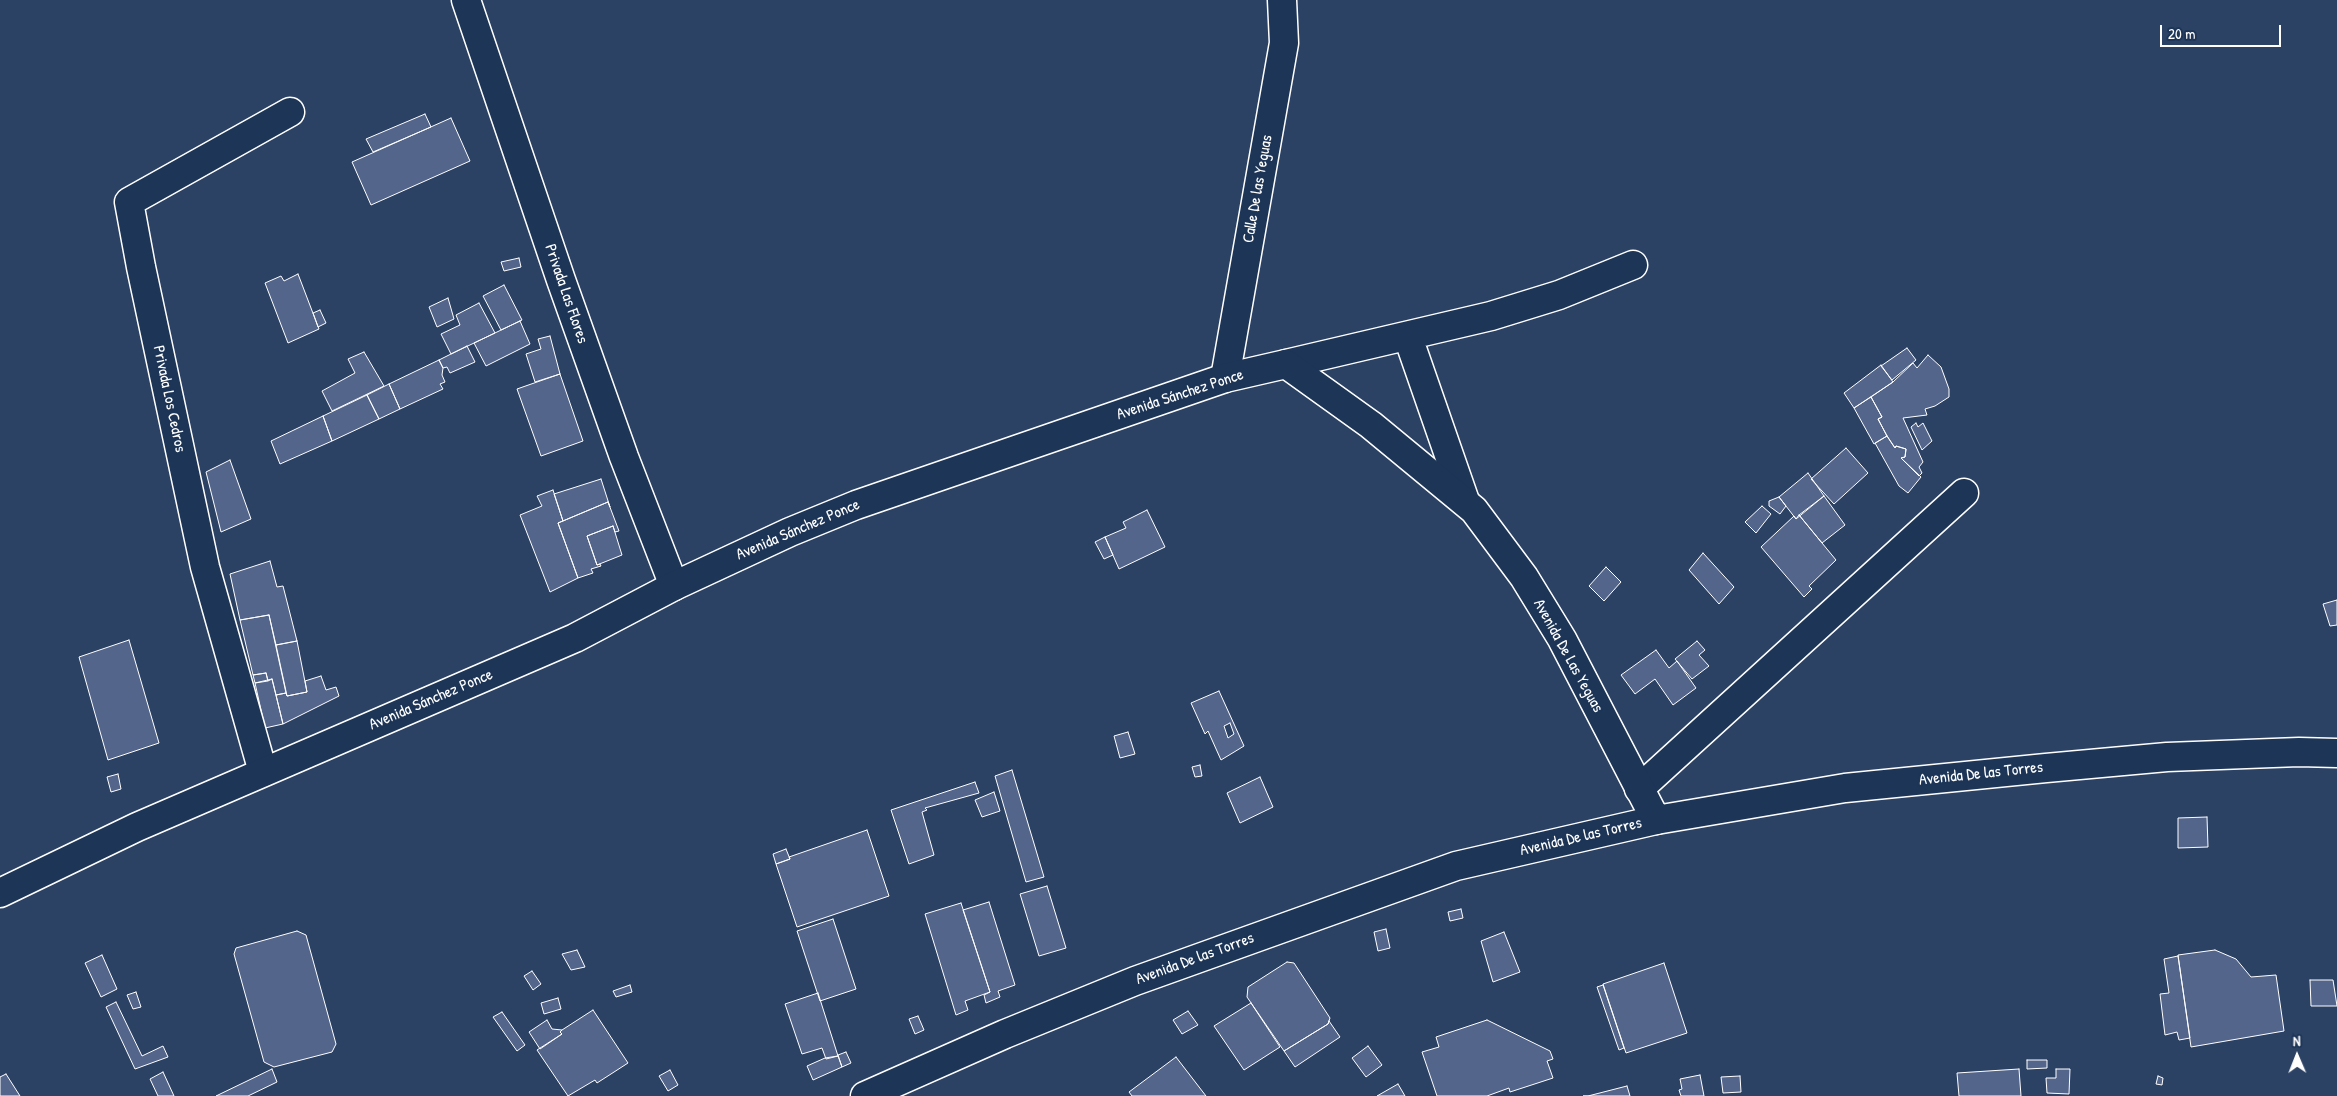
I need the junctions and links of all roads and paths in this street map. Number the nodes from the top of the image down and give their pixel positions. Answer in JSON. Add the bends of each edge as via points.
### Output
{"nodes":[{"id":1,"x":466,"y":0,"type":"edge"},
{"id":2,"x":1282,"y":0,"type":"edge"},
{"id":3,"x":290,"y":112,"type":"dead end"},
{"id":4,"x":1633,"y":265,"type":"dead end"},
{"id":5,"x":1408,"y":338,"type":"junction"},
{"id":6,"x":1286,"y":364,"type":"junction"},
{"id":7,"x":1225,"y":378,"type":"junction"},
{"id":8,"x":1964,"y":493,"type":"dead end"},
{"id":9,"x":1465,"y":501,"type":"junction"},
{"id":10,"x":674,"y":586,"type":"junction"},
{"id":11,"x":2337,"y":753,"type":"edge"},
{"id":12,"x":262,"y":772,"type":"junction"},
{"id":13,"x":1639,"y":789,"type":"junction"},
{"id":14,"x":1656,"y":820,"type":"junction"},
{"id":15,"x":0,"y":894,"type":"edge"},
{"id":16,"x":865,"y":1096,"type":"edge"}],
"edges":[{"from":1,"to":10,"type":"street","name":"Privada Las Flores","via":[[567,298]]},
{"from":2,"to":7,"type":"street","name":"Calle De las Yeguas","via":[[1284,43]]},
{"from":3,"to":12,"type":"street","name":"Privada Los Cedros","via":[[129,202],[205,567]]},
{"from":4,"to":5,"type":"street","name":"Avenida Sánchez Ponce","via":[[1559,295]]},
{"from":5,"to":6,"type":"street","name":"Avenida Sánchez Ponce"},
{"from":5,"to":9,"type":"street","name":"Avenida De Las Yeguas"},
{"from":6,"to":7,"type":"street","name":"Avenida Sánchez Ponce"},
{"from":6,"to":9,"type":"street","name":"Avenida De Las Yeguas","via":[[1372,425]]},
{"from":7,"to":10,"type":"street","name":"Avenida Sánchez Ponce","via":[[856,505]]},
{"from":8,"to":13,"type":"street"},
{"from":9,"to":13,"type":"street","name":"Avenida De Las Yeguas","via":[[1524,577],[1562,639]]},
{"from":10,"to":12,"type":"street","name":"Avenida Sánchez Ponce","via":[[575,638]]},
{"from":11,"to":14,"type":"street","name":"Avenida De las Torres","via":[[2167,757],[2046,768],[1845,788]]},
{"from":12,"to":15,"type":"street","name":"Avenida Sánchez Ponce","via":[[137,827]]},
{"from":13,"to":14,"type":"street","name":"Avenida De Las Yeguas"},
{"from":14,"to":16,"type":"street","name":"Avenida De las Torres","via":[[1456,866],[1134,981]]}]}
